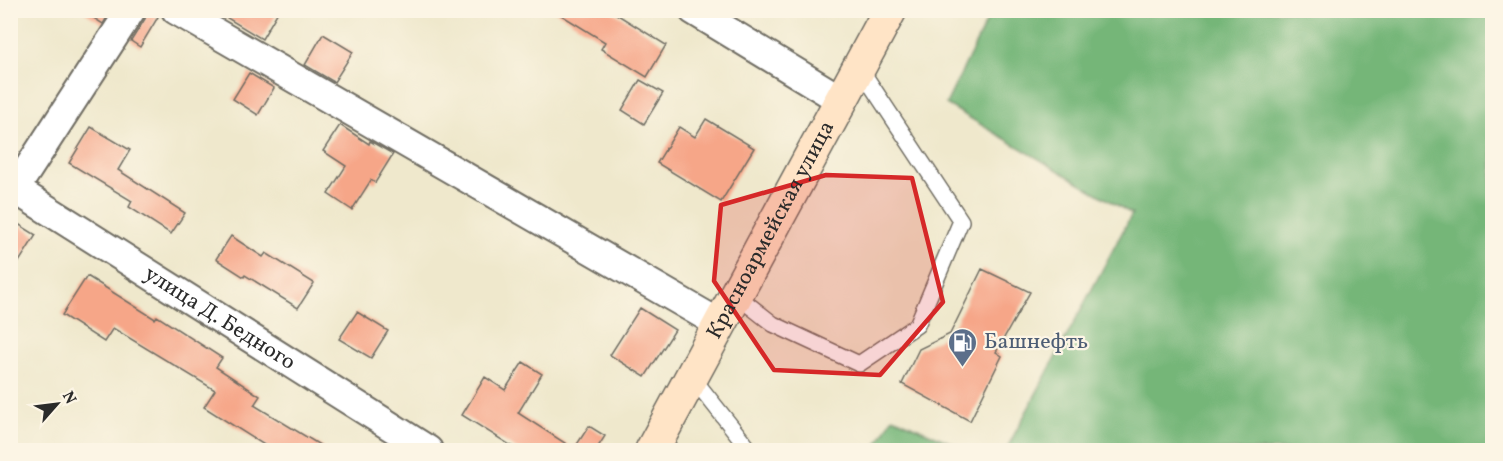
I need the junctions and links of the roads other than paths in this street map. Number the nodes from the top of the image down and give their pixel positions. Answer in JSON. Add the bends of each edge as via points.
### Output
{"nodes":[{"id":1,"x":131,"y":10,"type":"edge"},
{"id":2,"x":176,"y":10,"type":"edge"},
{"id":3,"x":693,"y":10,"type":"edge"},
{"id":4,"x":890,"y":10,"type":"edge"},
{"id":5,"x":859,"y":67,"type":"junction"},
{"id":6,"x":841,"y":100,"type":"junction"},
{"id":7,"x":13,"y":188,"type":"edge"},
{"id":8,"x":736,"y":295,"type":"junction"},
{"id":9,"x":720,"y":324,"type":"junction"},
{"id":10,"x":692,"y":377,"type":"junction"},
{"id":11,"x":428,"y":450,"type":"edge"},
{"id":12,"x":652,"y":450,"type":"edge"},
{"id":13,"x":750,"y":450,"type":"edge"}],
"edges":[{"from":1,"to":7,"type":"street"},
{"from":2,"to":9,"type":"street"},
{"from":3,"to":6,"type":"street"},
{"from":4,"to":5,"type":"main road","name":"Красноармейская улица"},
{"from":5,"to":6,"type":"main road","name":"Красноармейская улица"},
{"from":5,"to":8,"type":"lane","via":[[961,221],[916,325],[859,364],[773,324]]},
{"from":6,"to":8,"type":"main road","name":"Красноармейская улица"},
{"from":7,"to":11,"type":"street","name":"улица Д. Бедного"},
{"from":8,"to":9,"type":"main road","name":"Красноармейская улица"},
{"from":9,"to":10,"type":"main road","name":"Красноармейская улица"},
{"from":10,"to":12,"type":"main road","name":"Красноармейская улица"},
{"from":10,"to":13,"type":"lane"}]}
